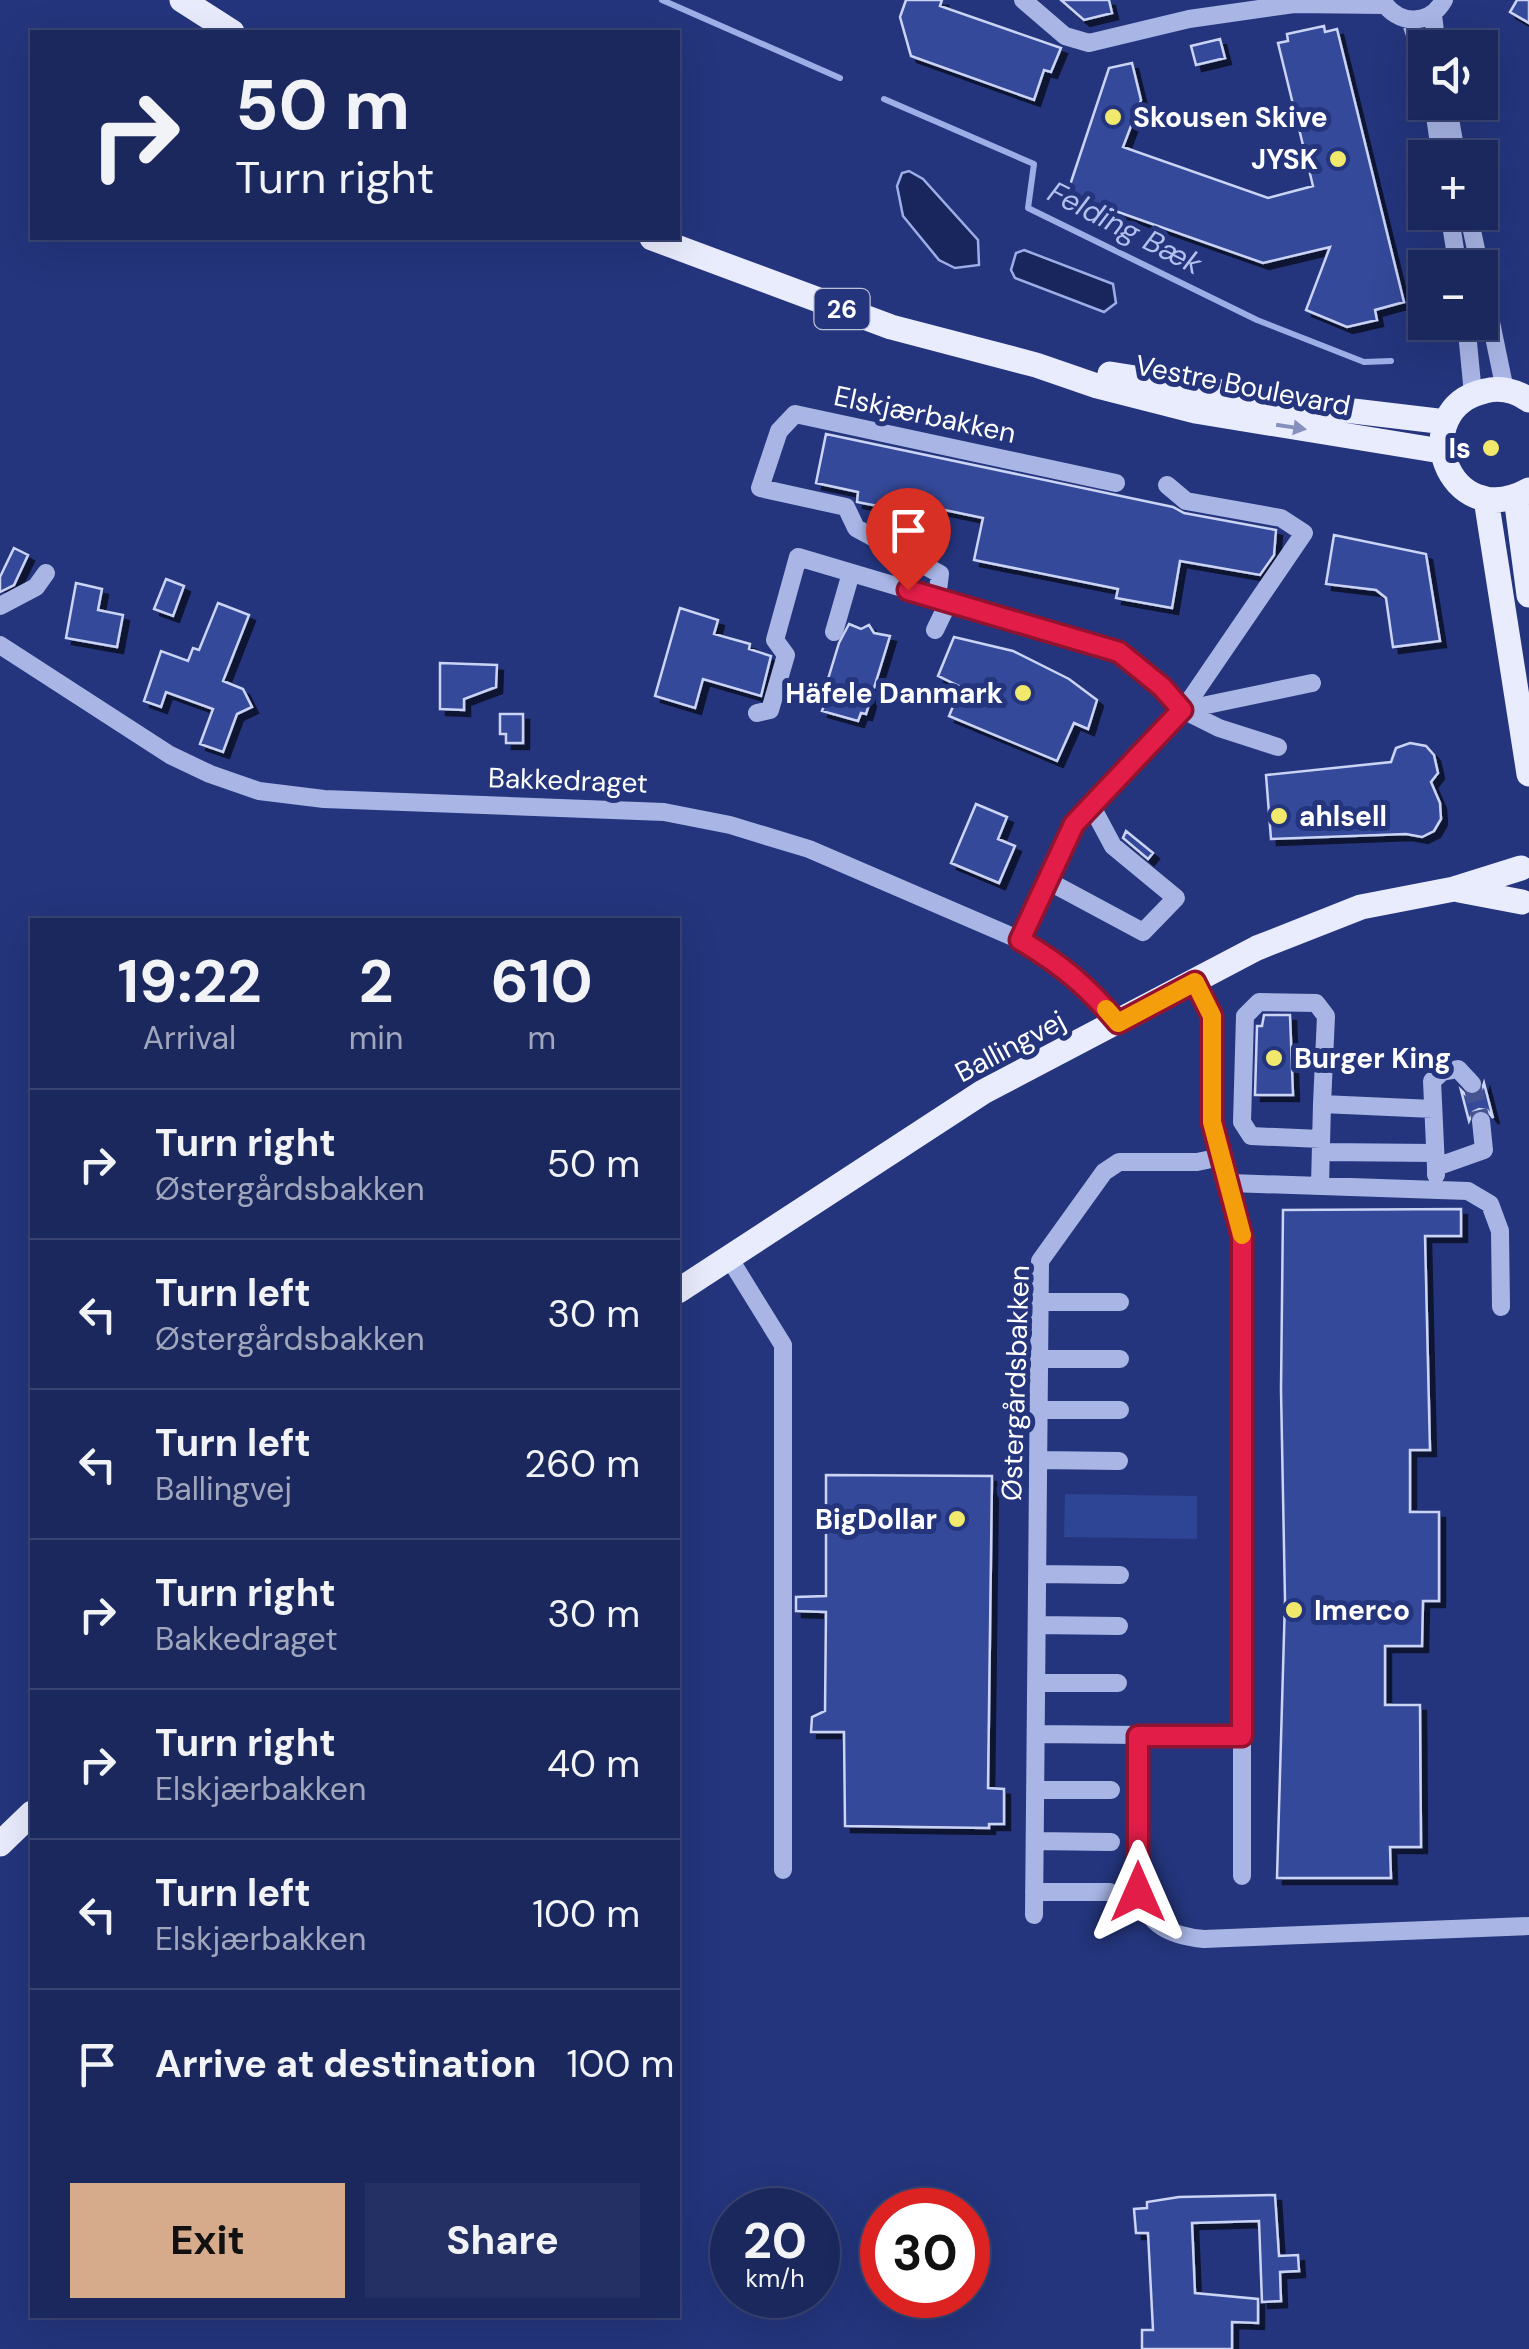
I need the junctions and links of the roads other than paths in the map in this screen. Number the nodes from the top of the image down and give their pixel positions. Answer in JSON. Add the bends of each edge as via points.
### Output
{"nodes":[{"id":1,"x":182,"y":0,"type":"edge"},
{"id":2,"x":1024,"y":0,"type":"edge"},
{"id":3,"x":1339,"y":1,"type":"edge"},
{"id":4,"x":1383,"y":3,"type":"edge"},
{"id":5,"x":1438,"y":7,"type":"edge"},
{"id":6,"x":1410,"y":20,"type":"junction"},
{"id":7,"x":229,"y":30,"type":"edge"},
{"id":8,"x":1413,"y":30,"type":"edge"},
{"id":9,"x":657,"y":240,"type":"edge"},
{"id":10,"x":1468,"y":340,"type":"edge"},
{"id":11,"x":1495,"y":340,"type":"edge"},
{"id":12,"x":1036,"y":365,"type":"junction"},
{"id":13,"x":1505,"y":390,"type":"junction"},
{"id":14,"x":1474,"y":394,"type":"junction"},
{"id":15,"x":1529,"y":400,"type":"edge"},
{"id":16,"x":1446,"y":422,"type":"junction"},
{"id":17,"x":1442,"y":452,"type":"junction"},
{"id":18,"x":1116,"y":483,"type":"dead end"},
{"id":19,"x":1167,"y":486,"type":"dead end"},
{"id":20,"x":1523,"y":493,"type":"edge"},
{"id":21,"x":1486,"y":499,"type":"junction"},
{"id":22,"x":46,"y":572,"type":"dead end"},
{"id":23,"x":851,"y":573,"type":"junction"},
{"id":24,"x":1529,"y":595,"type":"edge"},
{"id":25,"x":943,"y":599,"type":"junction"},
{"id":26,"x":0,"y":606,"type":"edge"},
{"id":27,"x":935,"y":630,"type":"dead end"},
{"id":28,"x":834,"y":632,"type":"dead end"},
{"id":29,"x":0,"y":645,"type":"edge"},
{"id":30,"x":1312,"y":684,"type":"dead end"},
{"id":31,"x":1182,"y":710,"type":"junction"},
{"id":32,"x":757,"y":713,"type":"dead end"},
{"id":33,"x":1278,"y":747,"type":"dead end"},
{"id":34,"x":1529,"y":774,"type":"edge"},
{"id":35,"x":1092,"y":806,"type":"junction"},
{"id":36,"x":1525,"y":861,"type":"edge"},
{"id":37,"x":1048,"y":881,"type":"junction"},
{"id":38,"x":1454,"y":889,"type":"junction"},
{"id":39,"x":1526,"y":907,"type":"edge"},
{"id":40,"x":1020,"y":940,"type":"junction"},
{"id":41,"x":1195,"y":982,"type":"junction"},
{"id":42,"x":1118,"y":1023,"type":"junction"},
{"id":43,"x":1472,"y":1084,"type":"dead end"},
{"id":44,"x":1322,"y":1104,"type":"junction"},
{"id":45,"x":1434,"y":1109,"type":"junction"},
{"id":46,"x":1482,"y":1121,"type":"tunnel mouth"},
{"id":47,"x":1321,"y":1146,"type":"junction"},
{"id":48,"x":1221,"y":1157,"type":"junction"},
{"id":49,"x":1436,"y":1160,"type":"junction"},
{"id":50,"x":1230,"y":1183,"type":"junction"},
{"id":51,"x":1320,"y":1186,"type":"junction"},
{"id":52,"x":1436,"y":1190,"type":"junction"},
{"id":53,"x":728,"y":1256,"type":"junction"},
{"id":54,"x":680,"y":1290,"type":"edge"},
{"id":55,"x":1040,"y":1302,"type":"junction"},
{"id":56,"x":1120,"y":1302,"type":"dead end"},
{"id":57,"x":1500,"y":1307,"type":"dead end"},
{"id":58,"x":1040,"y":1358,"type":"junction"},
{"id":59,"x":1120,"y":1359,"type":"dead end"},
{"id":60,"x":1039,"y":1410,"type":"junction"},
{"id":61,"x":1120,"y":1410,"type":"dead end"},
{"id":62,"x":1039,"y":1460,"type":"junction"},
{"id":63,"x":1119,"y":1461,"type":"dead end"},
{"id":64,"x":1038,"y":1574,"type":"junction"},
{"id":65,"x":1120,"y":1575,"type":"dead end"},
{"id":66,"x":1037,"y":1625,"type":"junction"},
{"id":67,"x":1119,"y":1626,"type":"dead end"},
{"id":68,"x":1037,"y":1683,"type":"junction"},
{"id":69,"x":1118,"y":1683,"type":"dead end"},
{"id":70,"x":1037,"y":1734,"type":"junction"},
{"id":71,"x":1138,"y":1736,"type":"junction"},
{"id":72,"x":1242,"y":1736,"type":"junction"},
{"id":73,"x":1036,"y":1790,"type":"junction"},
{"id":74,"x":1111,"y":1790,"type":"dead end"},
{"id":75,"x":30,"y":1815,"type":"edge"},
{"id":76,"x":1035,"y":1841,"type":"junction"},
{"id":77,"x":1111,"y":1842,"type":"dead end"},
{"id":78,"x":0,"y":1844,"type":"edge"},
{"id":79,"x":783,"y":1870,"type":"dead end"},
{"id":80,"x":1242,"y":1876,"type":"dead end"},
{"id":81,"x":1034,"y":1892,"type":"junction"},
{"id":82,"x":1110,"y":1892,"type":"dead end"},
{"id":83,"x":1034,"y":1915,"type":"dead end"},
{"id":84,"x":1529,"y":1926,"type":"edge"}],
"edges":[{"from":1,"to":7,"type":"main road"},
{"from":2,"to":3,"type":"street","via":[[1065,36],[1090,43],[1188,19]]},
{"from":3,"to":4,"type":"street"},
{"from":4,"to":6,"type":"street"},
{"from":5,"to":6,"type":"street"},
{"from":6,"to":8,"type":"street"},
{"from":9,"to":12,"type":"main road","name":"Vestre Boulevard","number":"26","via":[[890,327]]},
{"from":10,"to":14,"type":"street"},
{"from":11,"to":13,"type":"street"},
{"from":12,"to":16,"type":"main road","name":"Vestre Boulevard","number":"26"},
{"from":12,"to":17,"type":"main road","name":"Vestre Boulevard","number":"26","one_way":true,"via":[[1195,411]]},
{"from":13,"to":14,"type":"main road"},
{"from":13,"to":15,"type":"main road"},
{"from":14,"to":16,"type":"main road"},
{"from":16,"to":17,"type":"main road"},
{"from":17,"to":21,"type":"main road","via":[[1456,482]]},
{"from":18,"to":25,"type":"street","name":"Elskjærbakken","via":[[796,414],[780,431],[760,488],[846,507],[856,528],[940,574]]},
{"from":19,"to":31,"type":"street","via":[[1186,501],[1281,518],[1304,532]]},
{"from":20,"to":21,"type":"main road"},
{"from":20,"to":24,"type":"main road"},
{"from":21,"to":34,"type":"main road"},
{"from":22,"to":26,"type":"street","via":[[36,587]]},
{"from":23,"to":25,"type":"street"},
{"from":23,"to":28,"type":"street"},
{"from":23,"to":32,"type":"street","via":[[798,557],[775,640],[786,655],[780,684],[770,710]]},
{"from":25,"to":27,"type":"street"},
{"from":25,"to":31,"type":"street","via":[[1119,652]]},
{"from":29,"to":40,"type":"street","name":"Bakkedraget","via":[[170,755],[258,791],[664,812],[809,849]]},
{"from":30,"to":31,"type":"street"},
{"from":31,"to":33,"type":"street"},
{"from":31,"to":35,"type":"street"},
{"from":35,"to":37,"type":"street","via":[[1074,824]]},
{"from":35,"to":37,"type":"street","via":[[1113,846],[1176,898],[1143,932]]},
{"from":36,"to":38,"type":"main road","name":"Ballingvej"},
{"from":36,"to":39,"type":"main road","via":[[1518,890]]},
{"from":37,"to":40,"type":"street"},
{"from":38,"to":39,"type":"main road","name":"Ballingvej"},
{"from":38,"to":41,"type":"main road","name":"Ballingvej","via":[[1334,916]]},
{"from":40,"to":42,"type":"street","name":"Bakkedraget","via":[[1074,975]]},
{"from":41,"to":42,"type":"main road","name":"Ballingvej"},
{"from":41,"to":48,"type":"street","via":[[1212,1016],[1212,1122]]},
{"from":42,"to":53,"type":"main road","name":"Ballingvej","via":[[982,1092]]},
{"from":43,"to":45,"type":"street","via":[[1458,1069],[1442,1072],[1432,1081]]},
{"from":44,"to":45,"type":"street"},
{"from":44,"to":47,"type":"street"},
{"from":44,"to":47,"type":"street","via":[[1326,1016],[1316,1003],[1260,1002],[1245,1016],[1242,1122],[1251,1136]]},
{"from":45,"to":49,"type":"street"},
{"from":46,"to":49,"type":"street","via":[[1484,1150]]},
{"from":47,"to":49,"type":"street"},
{"from":47,"to":51,"type":"street"},
{"from":48,"to":50,"type":"street"},
{"from":48,"to":55,"type":"street","name":"Østergårdsbakken","via":[[1119,1162],[1104,1172],[1040,1261]]},
{"from":49,"to":52,"type":"street"},
{"from":50,"to":51,"type":"street"},
{"from":50,"to":72,"type":"street","via":[[1242,1237]]},
{"from":51,"to":52,"type":"street"},
{"from":52,"to":57,"type":"street","via":[[1468,1191],[1490,1204],[1500,1231]]},
{"from":53,"to":54,"type":"main road","name":"Ballingvej"},
{"from":53,"to":79,"type":"street","via":[[782,1345]]},
{"from":55,"to":56,"type":"street"},
{"from":55,"to":58,"type":"street","name":"Østergårdsbakken"},
{"from":58,"to":59,"type":"street"},
{"from":58,"to":60,"type":"street","name":"Østergårdsbakken"},
{"from":60,"to":61,"type":"street"},
{"from":60,"to":62,"type":"street","name":"Østergårdsbakken"},
{"from":62,"to":63,"type":"street"},
{"from":62,"to":64,"type":"street","name":"Østergårdsbakken"},
{"from":64,"to":65,"type":"street"},
{"from":64,"to":66,"type":"street","name":"Østergårdsbakken"},
{"from":66,"to":67,"type":"street"},
{"from":66,"to":68,"type":"street","name":"Østergårdsbakken"},
{"from":68,"to":69,"type":"street"},
{"from":68,"to":70,"type":"street","name":"Østergårdsbakken"},
{"from":70,"to":71,"type":"street"},
{"from":70,"to":73,"type":"street","name":"Østergårdsbakken"},
{"from":71,"to":72,"type":"street"},
{"from":71,"to":84,"type":"street","via":[[1138,1892],[1156,1924],[1176,1937]]},
{"from":72,"to":80,"type":"street"},
{"from":73,"to":74,"type":"street"},
{"from":73,"to":76,"type":"street","name":"Østergårdsbakken"},
{"from":75,"to":78,"type":"main road"},
{"from":76,"to":77,"type":"street"},
{"from":76,"to":81,"type":"street","name":"Østergårdsbakken"},
{"from":81,"to":82,"type":"street"},
{"from":81,"to":83,"type":"street","name":"Østergårdsbakken"}]}
